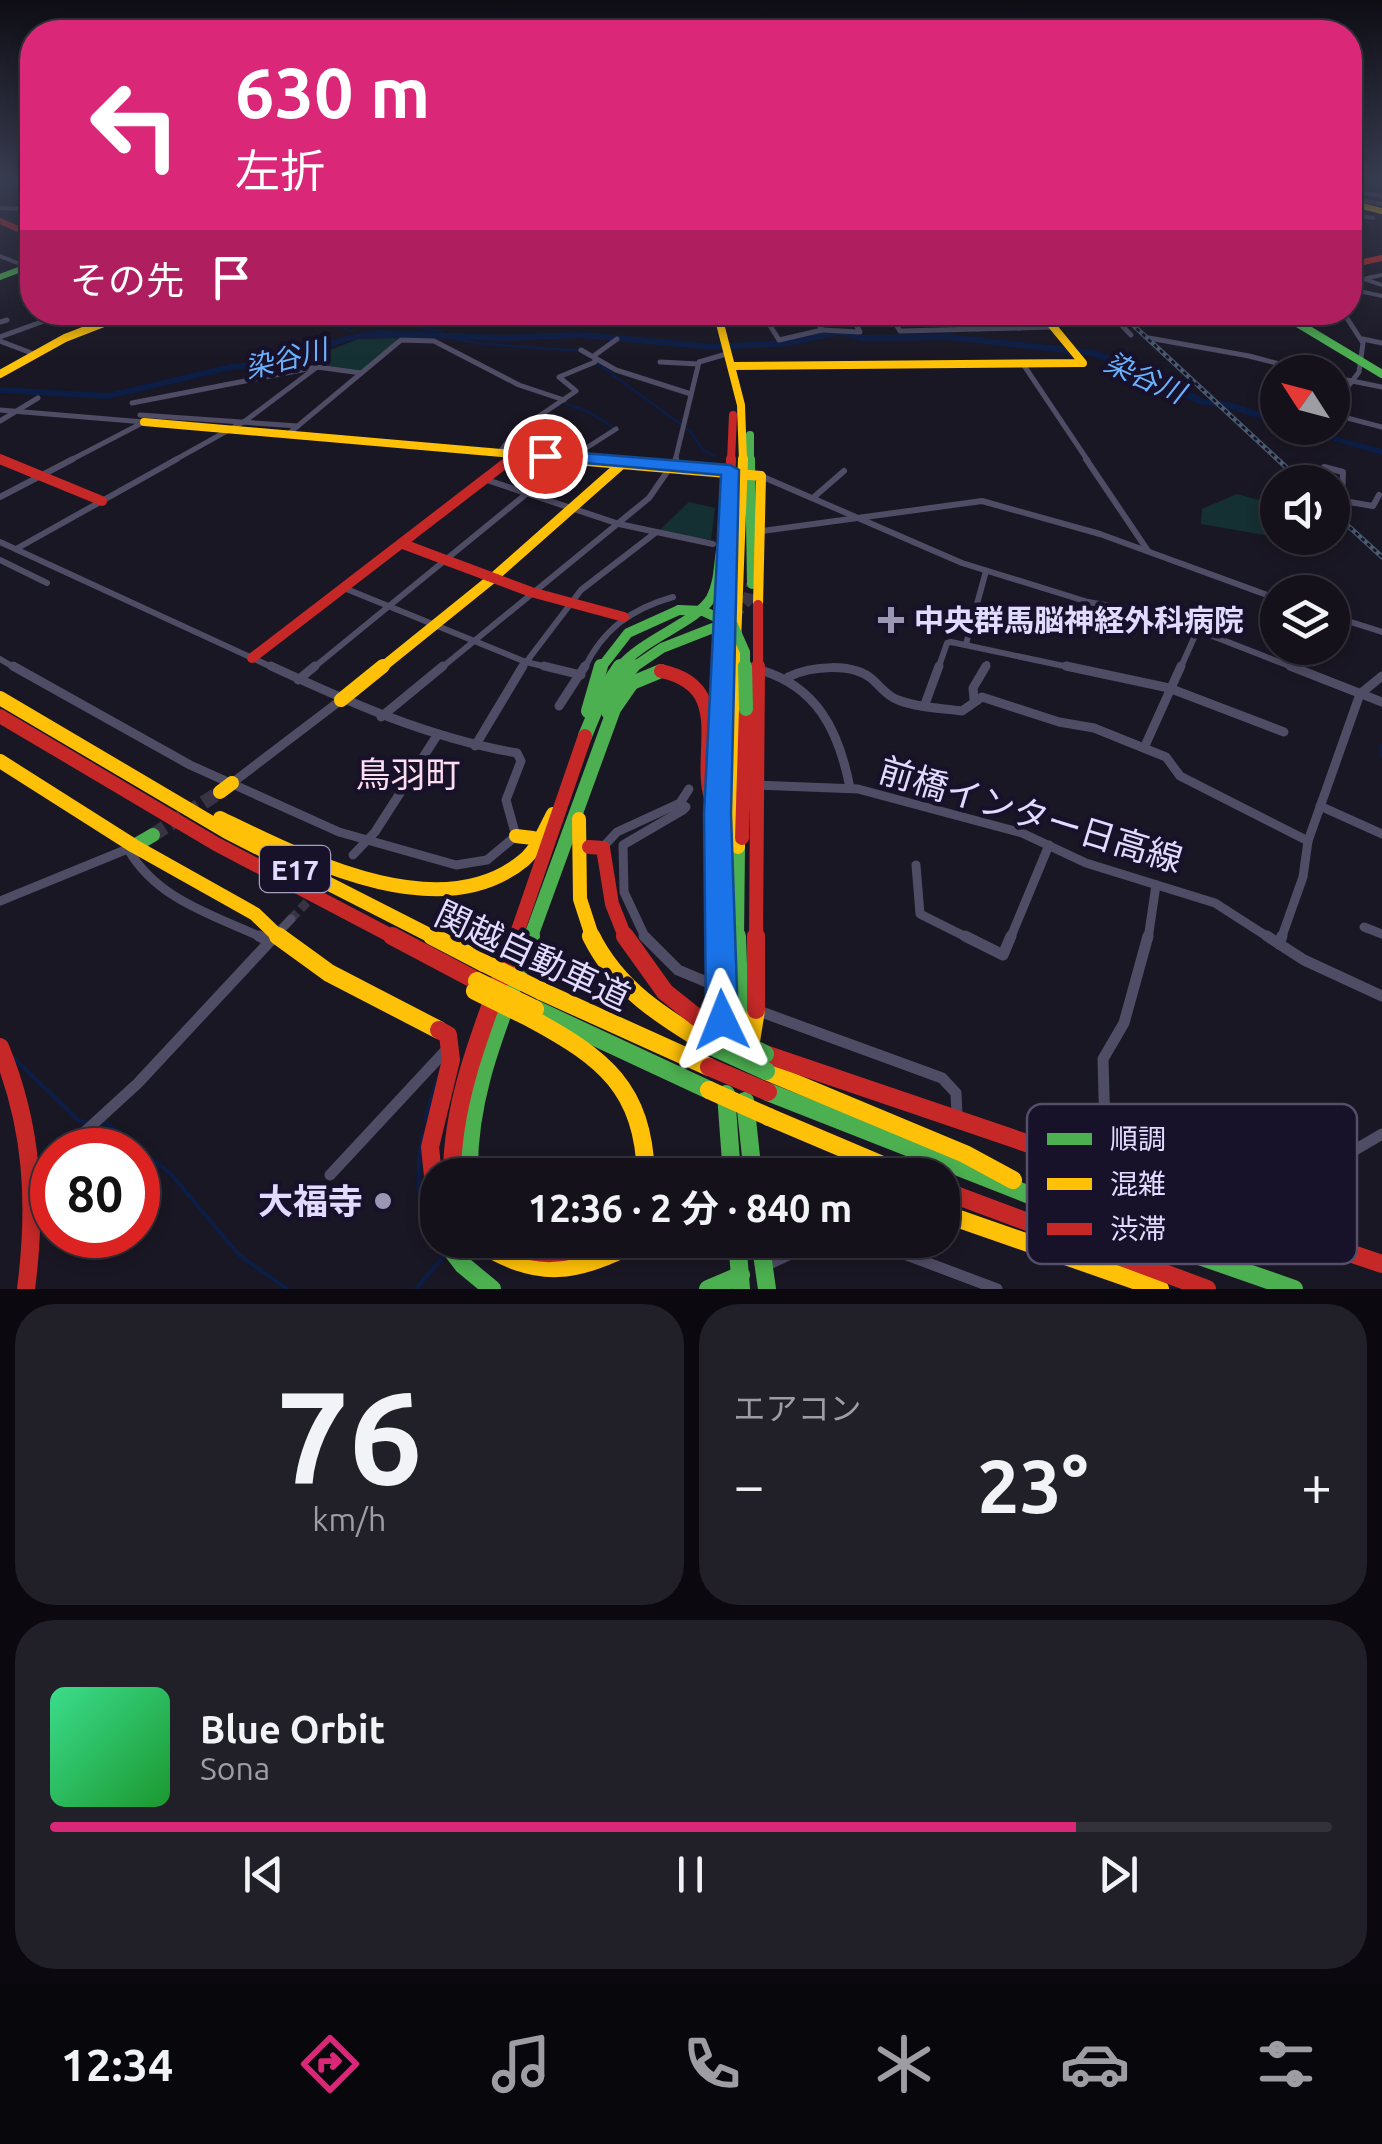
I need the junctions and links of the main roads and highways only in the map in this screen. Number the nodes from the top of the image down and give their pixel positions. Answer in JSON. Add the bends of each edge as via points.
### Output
{"nodes":[{"id":1,"x":102,"y":325,"type":"edge"},
{"id":2,"x":717,"y":325,"type":"edge"},
{"id":3,"x":1052,"y":325,"type":"edge"},
{"id":4,"x":1300,"y":325,"type":"edge"},
{"id":5,"x":724,"y":348,"type":"junction"},
{"id":6,"x":734,"y":366,"type":"junction"},
{"id":7,"x":0,"y":374,"type":"edge"},
{"id":8,"x":1382,"y":374,"type":"edge"},
{"id":9,"x":739,"y":387,"type":"junction"},
{"id":10,"x":738,"y":411,"type":"junction"},
{"id":11,"x":142,"y":418,"type":"road end"},
{"id":12,"x":519,"y":454,"type":"junction"},
{"id":13,"x":0,"y":459,"type":"edge"},
{"id":14,"x":624,"y":462,"type":"junction"},
{"id":15,"x":744,"y":471,"type":"junction"},
{"id":16,"x":102,"y":501,"type":"road end"},
{"id":17,"x":730,"y":526,"type":"junction"},
{"id":18,"x":404,"y":544,"type":"junction"},
{"id":19,"x":494,"y":577,"type":"junction"},
{"id":20,"x":752,"y":584,"type":"tunnel mouth"},
{"id":21,"x":624,"y":617,"type":"road end"},
{"id":22,"x":712,"y":628,"type":"dead end"},
{"id":23,"x":252,"y":658,"type":"road end"},
{"id":24,"x":0,"y":698,"type":"edge"},
{"id":25,"x":341,"y":700,"type":"road end"},
{"id":26,"x":0,"y":716,"type":"edge"},
{"id":27,"x":588,"y":722,"type":"junction"},
{"id":28,"x":608,"y":724,"type":"junction"},
{"id":29,"x":0,"y":761,"type":"edge"},
{"id":30,"x":111,"y":766,"type":"junction"},
{"id":31,"x":232,"y":783,"type":"road end"},
{"id":32,"x":220,"y":792,"type":"tunnel mouth"},
{"id":33,"x":564,"y":794,"type":"junction"},
{"id":34,"x":581,"y":803,"type":"junction"},
{"id":35,"x":718,"y":814,"type":"junction"},
{"id":36,"x":153,"y":835,"type":"tunnel mouth"},
{"id":37,"x":516,"y":836,"type":"road end"},
{"id":38,"x":533,"y":838,"type":"dead end"},
{"id":39,"x":589,"y":846,"type":"dead end"},
{"id":40,"x":131,"y":848,"type":"junction"},
{"id":41,"x":740,"y":866,"type":"junction"},
{"id":42,"x":534,"y":1014,"type":"junction"},
{"id":43,"x":0,"y":1047,"type":"edge"},
{"id":44,"x":745,"y":1099,"type":"junction"},
{"id":45,"x":1027,"y":1141,"type":"edge"},
{"id":46,"x":431,"y":1158,"type":"edge"},
{"id":47,"x":452,"y":1158,"type":"edge"},
{"id":48,"x":469,"y":1158,"type":"edge"},
{"id":49,"x":647,"y":1158,"type":"edge"},
{"id":50,"x":731,"y":1158,"type":"edge"},
{"id":51,"x":751,"y":1158,"type":"edge"},
{"id":52,"x":865,"y":1158,"type":"edge"},
{"id":53,"x":1027,"y":1188,"type":"edge"},
{"id":54,"x":1027,"y":1194,"type":"edge"},
{"id":55,"x":960,"y":1197,"type":"edge"},
{"id":56,"x":960,"y":1218,"type":"edge"},
{"id":57,"x":1027,"y":1222,"type":"edge"},
{"id":58,"x":1027,"y":1242,"type":"edge"},
{"id":59,"x":1357,"y":1256,"type":"edge"},
{"id":60,"x":457,"y":1258,"type":"edge"},
{"id":61,"x":500,"y":1258,"type":"edge"},
{"id":62,"x":607,"y":1258,"type":"edge"},
{"id":63,"x":763,"y":1258,"type":"edge"},
{"id":64,"x":1089,"y":1264,"type":"edge"},
{"id":65,"x":1139,"y":1264,"type":"edge"},
{"id":66,"x":1222,"y":1264,"type":"edge"},
{"id":67,"x":1382,"y":1264,"type":"edge"},
{"id":68,"x":764,"y":1266,"type":"junction"},
{"id":69,"x":741,"y":1282,"type":"edge"},
{"id":70,"x":26,"y":1289,"type":"edge"},
{"id":71,"x":492,"y":1289,"type":"edge"},
{"id":72,"x":708,"y":1289,"type":"edge"},
{"id":73,"x":767,"y":1289,"type":"edge"},
{"id":74,"x":1160,"y":1289,"type":"edge"},
{"id":75,"x":1206,"y":1289,"type":"edge"},
{"id":76,"x":1294,"y":1289,"type":"edge"}],
"edges":[{"from":1,"to":7,"type":"main road"},
{"from":2,"to":5,"type":"main road"},
{"from":3,"to":6,"type":"main road","via":[[1082,364]]},
{"from":4,"to":8,"type":"main road"},
{"from":5,"to":6,"type":"main road"},
{"from":5,"to":10,"type":"main road"},
{"from":6,"to":9,"type":"main road"},
{"from":9,"to":10,"type":"main road"},
{"from":9,"to":15,"type":"main road","via":[[748,405]]},
{"from":10,"to":15,"type":"main road"},
{"from":10,"to":15,"type":"main road","via":[[747,416]]},
{"from":11,"to":12,"type":"main road"},
{"from":12,"to":14,"type":"main road"},
{"from":12,"to":18,"type":"main road"},
{"from":13,"to":16,"type":"main road"},
{"from":14,"to":15,"type":"main road"},
{"from":14,"to":19,"type":"main road"},
{"from":15,"to":17,"type":"main road"},
{"from":15,"to":20,"type":"main road"},
{"from":15,"to":41,"type":"main road","via":[[731,766]]},
{"from":15,"to":44,"type":"main road","via":[[762,530],[756,1010]]},
{"from":17,"to":27,"type":"main road","via":[[719,545],[709,602],[628,655],[605,683]]},
{"from":17,"to":35,"type":"main road"},
{"from":18,"to":19,"type":"main road"},
{"from":18,"to":23,"type":"main road"},
{"from":19,"to":21,"type":"main road"},
{"from":19,"to":25,"type":"main road"},
{"from":22,"to":28,"type":"main road","via":[[632,665],[611,692]]},
{"from":24,"to":30,"type":"main road","name":"関越自動車道","number":"E17"},
{"from":26,"to":42,"type":"main road","name":"関越自動車道","number":"E17","bridge":true,"via":[[216,844]]},
{"from":27,"to":33,"type":"main road"},
{"from":27,"to":41,"type":"main road","bridge":true,"via":[[588,694],[602,660],[640,623],[679,610],[716,615],[744,637]]},
{"from":28,"to":34,"type":"main road"},
{"from":28,"to":35,"type":"main road","via":[[625,689],[640,677],[661,670],[692,678],[706,700],[708,794]]},
{"from":29,"to":40,"type":"main road"},
{"from":30,"to":33,"type":"main road","via":[[319,864],[436,889],[484,883],[518,864]]},
{"from":30,"to":54,"type":"main road","name":"関越自動車道","number":"E17","bridge":true,"via":[[290,866],[541,991],[768,1092]]},
{"from":31,"to":32,"type":"main road"},
{"from":33,"to":47,"type":"main road","via":[[464,1087]]},
{"from":34,"to":48,"type":"main road","via":[[480,1080]]},
{"from":34,"to":53,"type":"main road","bridge":true,"via":[[577,904],[591,946],[642,1005],[710,1046]]},
{"from":35,"to":50,"type":"main road"},
{"from":36,"to":40,"type":"main road"},
{"from":37,"to":38,"type":"main road"},
{"from":39,"to":45,"type":"main road","bridge":true,"via":[[603,848],[610,907],[624,944],[666,1000],[765,1054]]},
{"from":40,"to":46,"type":"main road","via":[[243,907],[273,937],[329,973],[442,1031],[454,1045]]},
{"from":41,"to":44,"type":"main road","via":[[738,1010]]},
{"from":42,"to":49,"type":"main road","via":[[588,1049],[624,1085],[648,1136]]},
{"from":42,"to":52,"type":"main road","name":"関越自動車道","number":"E17","bridge":true},
{"from":43,"to":70,"type":"main road","via":[[25,1110],[36,1223]]},
{"from":44,"to":51,"type":"main road"},
{"from":55,"to":57,"type":"main road"},
{"from":56,"to":58,"type":"main road"},
{"from":59,"to":67,"type":"main road","bridge":true},
{"from":60,"to":71,"type":"main road"},
{"from":61,"to":62,"type":"main road","via":[[548,1275]]},
{"from":63,"to":68,"type":"main road"},
{"from":64,"to":74,"type":"main road"},
{"from":65,"to":75,"type":"main road"},
{"from":66,"to":76,"type":"main road","name":"関越自動車道","number":"E17"},
{"from":68,"to":69,"type":"main road"},
{"from":68,"to":73,"type":"main road"},
{"from":69,"to":72,"type":"main road"}]}
